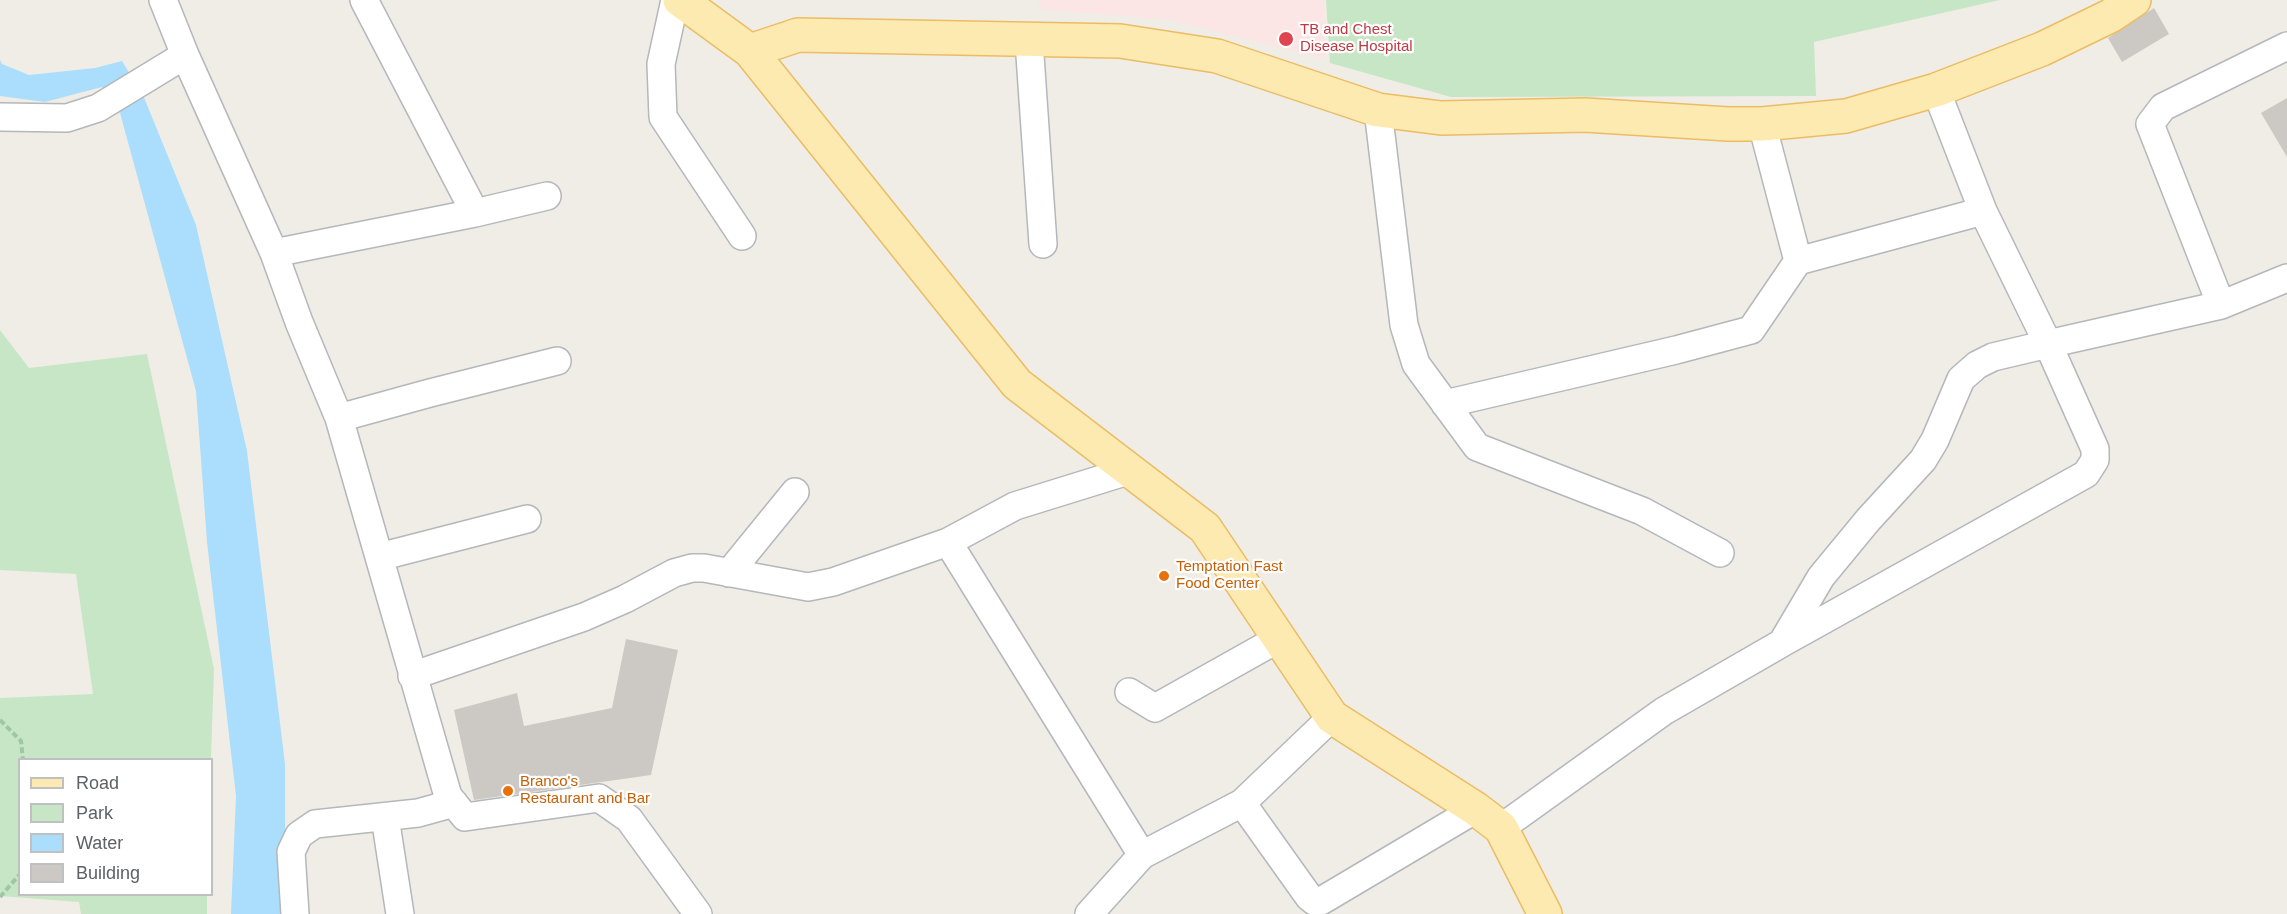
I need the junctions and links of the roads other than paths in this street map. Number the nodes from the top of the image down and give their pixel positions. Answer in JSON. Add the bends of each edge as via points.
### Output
{"nodes":[{"id":1,"x":163,"y":0,"type":"edge"},
{"id":2,"x":364,"y":0,"type":"edge"},
{"id":3,"x":677,"y":0,"type":"edge"},
{"id":4,"x":2134,"y":0,"type":"edge"},
{"id":5,"x":1029,"y":41,"type":"junction"},
{"id":6,"x":2287,"y":46,"type":"edge"},
{"id":7,"x":750,"y":51,"type":"junction"},
{"id":8,"x":185,"y":55,"type":"junction"},
{"id":9,"x":1936,"y":90,"type":"junction"},
{"id":10,"x":1378,"y":110,"type":"junction"},
{"id":11,"x":0,"y":117,"type":"edge"},
{"id":12,"x":1762,"y":124,"type":"junction"},
{"id":13,"x":547,"y":196,"type":"dead end"},
{"id":14,"x":1983,"y":211,"type":"junction"},
{"id":15,"x":475,"y":213,"type":"junction"},
{"id":16,"x":742,"y":236,"type":"dead end"},
{"id":17,"x":1043,"y":244,"type":"dead end"},
{"id":18,"x":274,"y":253,"type":"junction"},
{"id":19,"x":1798,"y":261,"type":"junction"},
{"id":20,"x":2287,"y":278,"type":"edge"},
{"id":21,"x":2221,"y":305,"type":"junction"},
{"id":22,"x":2048,"y":344,"type":"junction"},
{"id":23,"x":557,"y":361,"type":"dead end"},
{"id":24,"x":1445,"y":404,"type":"junction"},
{"id":25,"x":339,"y":418,"type":"junction"},
{"id":26,"x":1131,"y":470,"type":"junction"},
{"id":27,"x":795,"y":492,"type":"dead end"},
{"id":28,"x":527,"y":519,"type":"dead end"},
{"id":29,"x":948,"y":542,"type":"junction"},
{"id":30,"x":1720,"y":553,"type":"dead end"},
{"id":31,"x":379,"y":557,"type":"junction"},
{"id":32,"x":729,"y":573,"type":"junction"},
{"id":33,"x":1278,"y":639,"type":"junction"},
{"id":34,"x":1782,"y":643,"type":"junction"},
{"id":35,"x":412,"y":676,"type":"junction"},
{"id":36,"x":1129,"y":692,"type":"dead end"},
{"id":37,"x":1332,"y":717,"type":"junction"},
{"id":38,"x":454,"y":803,"type":"junction"},
{"id":39,"x":1242,"y":803,"type":"junction"},
{"id":40,"x":384,"y":817,"type":"junction"},
{"id":41,"x":1488,"y":818,"type":"junction"},
{"id":42,"x":1142,"y":855,"type":"junction"},
{"id":43,"x":295,"y":914,"type":"edge"},
{"id":44,"x":400,"y":914,"type":"edge"},
{"id":45,"x":698,"y":914,"type":"edge"},
{"id":46,"x":1089,"y":914,"type":"edge"},
{"id":47,"x":1545,"y":914,"type":"edge"}],
"edges":[{"from":1,"to":8,"type":"street"},
{"from":2,"to":15,"type":"street"},
{"from":3,"to":7,"type":"main road"},
{"from":3,"to":16,"type":"street","via":[[661,64],[663,117]]},
{"from":4,"to":9,"type":"main road","via":[[2042,49]]},
{"from":5,"to":7,"type":"main road","via":[[798,35]]},
{"from":5,"to":10,"type":"main road","via":[[1120,41],[1217,56]]},
{"from":5,"to":17,"type":"street"},
{"from":6,"to":21,"type":"street","via":[[2163,107],[2150,124]]},
{"from":7,"to":26,"type":"main road","via":[[1017,384]]},
{"from":8,"to":11,"type":"street","via":[[98,108],[68,118]]},
{"from":8,"to":18,"type":"street"},
{"from":9,"to":12,"type":"main road","via":[[1846,116]]},
{"from":9,"to":14,"type":"street"},
{"from":10,"to":12,"type":"main road","via":[[1441,118],[1585,115]]},
{"from":10,"to":24,"type":"street","via":[[1404,325],[1416,364]]},
{"from":12,"to":19,"type":"street"},
{"from":13,"to":15,"type":"street"},
{"from":14,"to":19,"type":"street"},
{"from":14,"to":22,"type":"street"},
{"from":15,"to":18,"type":"street"},
{"from":18,"to":25,"type":"street"},
{"from":19,"to":24,"type":"street","via":[[1751,330]]},
{"from":20,"to":21,"type":"street"},
{"from":21,"to":22,"type":"street"},
{"from":22,"to":34,"type":"street","via":[[1994,357],[1961,379],[1923,460],[1821,578]]},
{"from":22,"to":34,"type":"street","via":[[2095,449],[2095,460],[2086,474]]},
{"from":23,"to":25,"type":"street"},
{"from":24,"to":30,"type":"street","via":[[1476,447],[1642,511]]},
{"from":25,"to":31,"type":"street"},
{"from":26,"to":29,"type":"street","via":[[1015,506]]},
{"from":26,"to":33,"type":"main road","via":[[1205,528]]},
{"from":27,"to":32,"type":"street"},
{"from":28,"to":31,"type":"street"},
{"from":29,"to":32,"type":"street","via":[[862,574],[808,587]]},
{"from":29,"to":42,"type":"street"},
{"from":31,"to":35,"type":"street"},
{"from":32,"to":35,"type":"street","via":[[698,568],[674,573],[584,617]]},
{"from":33,"to":36,"type":"street","via":[[1155,708]]},
{"from":33,"to":37,"type":"main road"},
{"from":34,"to":41,"type":"street"},
{"from":35,"to":38,"type":"street","via":[[448,796]]},
{"from":37,"to":39,"type":"street"},
{"from":37,"to":41,"type":"main road"},
{"from":38,"to":40,"type":"street"},
{"from":38,"to":45,"type":"street","via":[[465,817],[599,798],[629,819]]},
{"from":39,"to":41,"type":"street","via":[[1314,901],[1321,901]]},
{"from":39,"to":42,"type":"street"},
{"from":40,"to":43,"type":"street","via":[[315,824],[299,834],[291,852]]},
{"from":40,"to":44,"type":"street"},
{"from":41,"to":47,"type":"main road"},
{"from":42,"to":46,"type":"street"}]}
